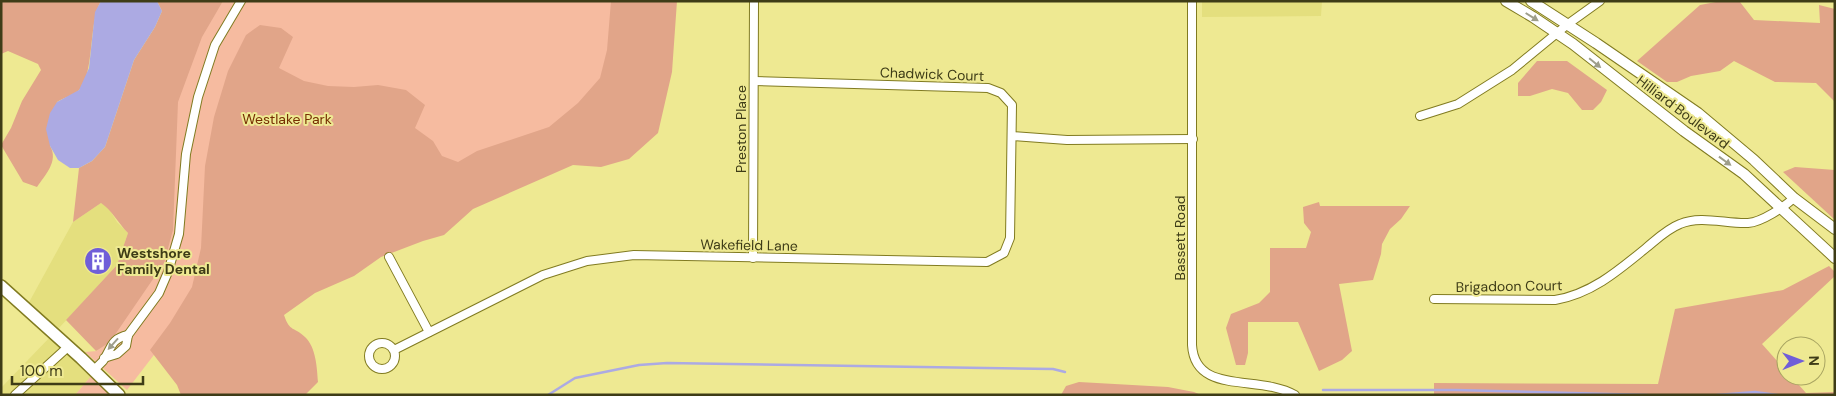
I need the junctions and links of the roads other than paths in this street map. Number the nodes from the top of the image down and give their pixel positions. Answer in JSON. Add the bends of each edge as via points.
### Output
{"nodes":[{"id":1,"x":241,"y":1,"type":"edge"},
{"id":2,"x":754,"y":1,"type":"edge"},
{"id":3,"x":1192,"y":1,"type":"edge"},
{"id":4,"x":1506,"y":1,"type":"edge"},
{"id":5,"x":1531,"y":1,"type":"edge"},
{"id":6,"x":1600,"y":1,"type":"edge"},
{"id":7,"x":1563,"y":28,"type":"junction"},
{"id":8,"x":754,"y":81,"type":"junction"},
{"id":9,"x":1420,"y":116,"type":"dead end"},
{"id":10,"x":1012,"y":136,"type":"junction"},
{"id":11,"x":1193,"y":139,"type":"junction"},
{"id":12,"x":1794,"y":198,"type":"junction"},
{"id":13,"x":1782,"y":208,"type":"junction"},
{"id":14,"x":1835,"y":229,"type":"edge"},
{"id":15,"x":389,"y":257,"type":"dead end"},
{"id":16,"x":753,"y":258,"type":"junction"},
{"id":17,"x":1835,"y":258,"type":"edge"},
{"id":18,"x":1,"y":286,"type":"edge"},
{"id":19,"x":1434,"y":299,"type":"dead end"},
{"id":20,"x":429,"y":332,"type":"junction"},
{"id":21,"x":69,"y":346,"type":"junction"},
{"id":22,"x":394,"y":350,"type":"dead end"},
{"id":23,"x":94,"y":370,"type":"junction"},
{"id":24,"x":15,"y":395,"type":"edge"},
{"id":25,"x":119,"y":395,"type":"edge"},
{"id":26,"x":1295,"y":395,"type":"edge"}],
"edges":[{"from":1,"to":23,"type":"street","via":[[215,45],[198,97],[186,154],[179,234],[168,272],[159,293],[128,335],[119,337],[110,346]]},
{"from":2,"to":8,"type":"street","name":"Preston Place"},
{"from":3,"to":11,"type":"street","name":"Bassett Road"},
{"from":4,"to":7,"type":"main road","name":"Hilliard Boulevard","one_way":true},
{"from":5,"to":7,"type":"main road","name":"Hilliard Boulevard"},
{"from":6,"to":7,"type":"street"},
{"from":7,"to":9,"type":"street","via":[[1512,70],[1458,104]]},
{"from":7,"to":12,"type":"main road","name":"Hilliard Boulevard","via":[[1698,114]]},
{"from":7,"to":13,"type":"main road","name":"Hilliard Boulevard","one_way":true,"via":[[1684,131],[1744,174]]},
{"from":8,"to":10,"type":"street","name":"Chadwick Court","via":[[988,88],[1001,93],[1012,105]]},
{"from":8,"to":16,"type":"street","name":"Preston Place"},
{"from":10,"to":11,"type":"street","via":[[1067,140]]},
{"from":10,"to":16,"type":"street","name":"Wakefield Lane","via":[[1010,238],[1004,253],[987,262]]},
{"from":11,"to":26,"type":"street","name":"Bassett Road","via":[[1192,345],[1196,364],[1204,376],[1216,384],[1275,388]]},
{"from":12,"to":13,"type":"street","name":"Brigadoon Court"},
{"from":12,"to":14,"type":"main road","name":"Hilliard Boulevard"},
{"from":13,"to":17,"type":"main road","name":"Hilliard Boulevard"},
{"from":13,"to":19,"type":"street","name":"Brigadoon Court","via":[[1750,223],[1694,220],[1680,224],[1665,232],[1612,276],[1571,297],[1555,300]]},
{"from":15,"to":20,"type":"street"},
{"from":16,"to":20,"type":"street","name":"Wakefield Lane","via":[[634,255],[587,261],[543,275]]},
{"from":18,"to":21,"type":"main road"},
{"from":20,"to":22,"type":"street","name":"Wakefield Lane"},
{"from":21,"to":23,"type":"main road"},
{"from":21,"to":24,"type":"street"},
{"from":23,"to":25,"type":"main road"}]}
